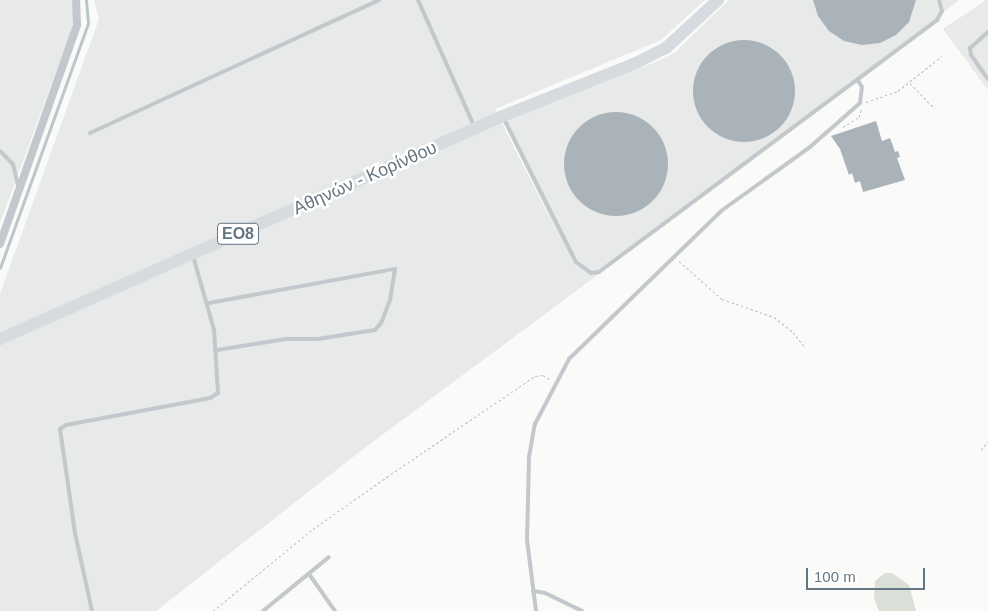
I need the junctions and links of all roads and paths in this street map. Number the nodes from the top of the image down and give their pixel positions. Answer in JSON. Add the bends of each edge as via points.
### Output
{"nodes":[{"id":1,"x":76,"y":0,"type":"edge"},
{"id":2,"x":379,"y":0,"type":"edge"},
{"id":3,"x":418,"y":0,"type":"edge"},
{"id":4,"x":718,"y":0,"type":"edge"},
{"id":5,"x":939,"y":0,"type":"edge"},
{"id":6,"x":988,"y":32,"type":"edge"},
{"id":7,"x":942,"y":56,"type":"dead end"},
{"id":8,"x":857,"y":79,"type":"junction"},
{"id":9,"x":988,"y":79,"type":"edge"},
{"id":10,"x":910,"y":82,"type":"junction"},
{"id":11,"x":860,"y":103,"type":"junction"},
{"id":12,"x":934,"y":108,"type":"dead end"},
{"id":13,"x":503,"y":116,"type":"junction"},
{"id":14,"x":475,"y":128,"type":"junction"},
{"id":15,"x":90,"y":133,"type":"dead end"},
{"id":16,"x":0,"y":151,"type":"edge"},
{"id":17,"x":18,"y":191,"type":"junction"},
{"id":18,"x":0,"y":244,"type":"edge"},
{"id":19,"x":192,"y":254,"type":"junction"},
{"id":20,"x":675,"y":258,"type":"junction"},
{"id":21,"x":208,"y":303,"type":"junction"},
{"id":22,"x":0,"y":339,"type":"edge"},
{"id":23,"x":804,"y":346,"type":"dead end"},
{"id":24,"x":217,"y":350,"type":"junction"},
{"id":25,"x":556,"y":386,"type":"junction"},
{"id":26,"x":988,"y":442,"type":"edge"},
{"id":27,"x":980,"y":450,"type":"dead end"},
{"id":28,"x":329,"y":557,"type":"dead end"},
{"id":29,"x":309,"y":574,"type":"junction"},
{"id":30,"x":533,"y":591,"type":"junction"},
{"id":31,"x":92,"y":611,"type":"edge"},
{"id":32,"x":213,"y":611,"type":"edge"},
{"id":33,"x":263,"y":611,"type":"edge"},
{"id":34,"x":335,"y":611,"type":"edge"},
{"id":35,"x":536,"y":611,"type":"edge"},
{"id":36,"x":582,"y":611,"type":"edge"}],
"edges":[{"from":1,"to":17,"type":"street","via":[[77,25]]},
{"from":2,"to":15,"type":"lane"},
{"from":3,"to":14,"type":"lane"},
{"from":4,"to":13,"type":"main road","name":"Αθηνών - Κορίνθου","number":"ΕΟ8","via":[[666,48]]},
{"from":5,"to":8,"type":"lane","via":[[942,11],[937,20]]},
{"from":6,"to":9,"type":"lane","via":[[970,48],[971,55]]},
{"from":7,"to":10,"type":"path"},
{"from":8,"to":11,"type":"lane","via":[[862,87]]},
{"from":8,"to":13,"type":"lane","via":[[609,267],[591,273],[576,262]]},
{"from":10,"to":11,"type":"path","via":[[875,101]]},
{"from":10,"to":12,"type":"path"},
{"from":11,"to":20,"type":"lane","via":[[810,147],[721,211]]},
{"from":13,"to":14,"type":"main road","name":"Αθηνών - Κορίνθου","number":"ΕΟ8"},
{"from":14,"to":19,"type":"main road","name":"Αθηνών - Κορίνθου","number":"ΕΟ8"},
{"from":16,"to":17,"type":"lane","via":[[13,164],[18,177]]},
{"from":17,"to":18,"type":"street"},
{"from":19,"to":21,"type":"lane"},
{"from":19,"to":22,"type":"main road","name":"Αθηνών - Κορίνθου","number":"ΕΟ8"},
{"from":20,"to":23,"type":"path","via":[[722,299],[774,317]]},
{"from":20,"to":25,"type":"lane","via":[[569,359]]},
{"from":21,"to":24,"type":"lane"},
{"from":21,"to":24,"type":"lane","via":[[395,269],[390,300],[381,324],[375,330]]},
{"from":24,"to":31,"type":"lane","via":[[220,389],[213,397],[66,425],[60,429],[75,533]]},
{"from":25,"to":30,"type":"lane","via":[[535,424],[529,457],[527,540]]},
{"from":25,"to":32,"type":"path","via":[[543,375],[535,376],[313,529]]},
{"from":26,"to":27,"type":"path"},
{"from":28,"to":29,"type":"lane"},
{"from":29,"to":33,"type":"lane"},
{"from":29,"to":34,"type":"lane"},
{"from":30,"to":35,"type":"lane"},
{"from":30,"to":36,"type":"lane","via":[[546,593]]}]}
